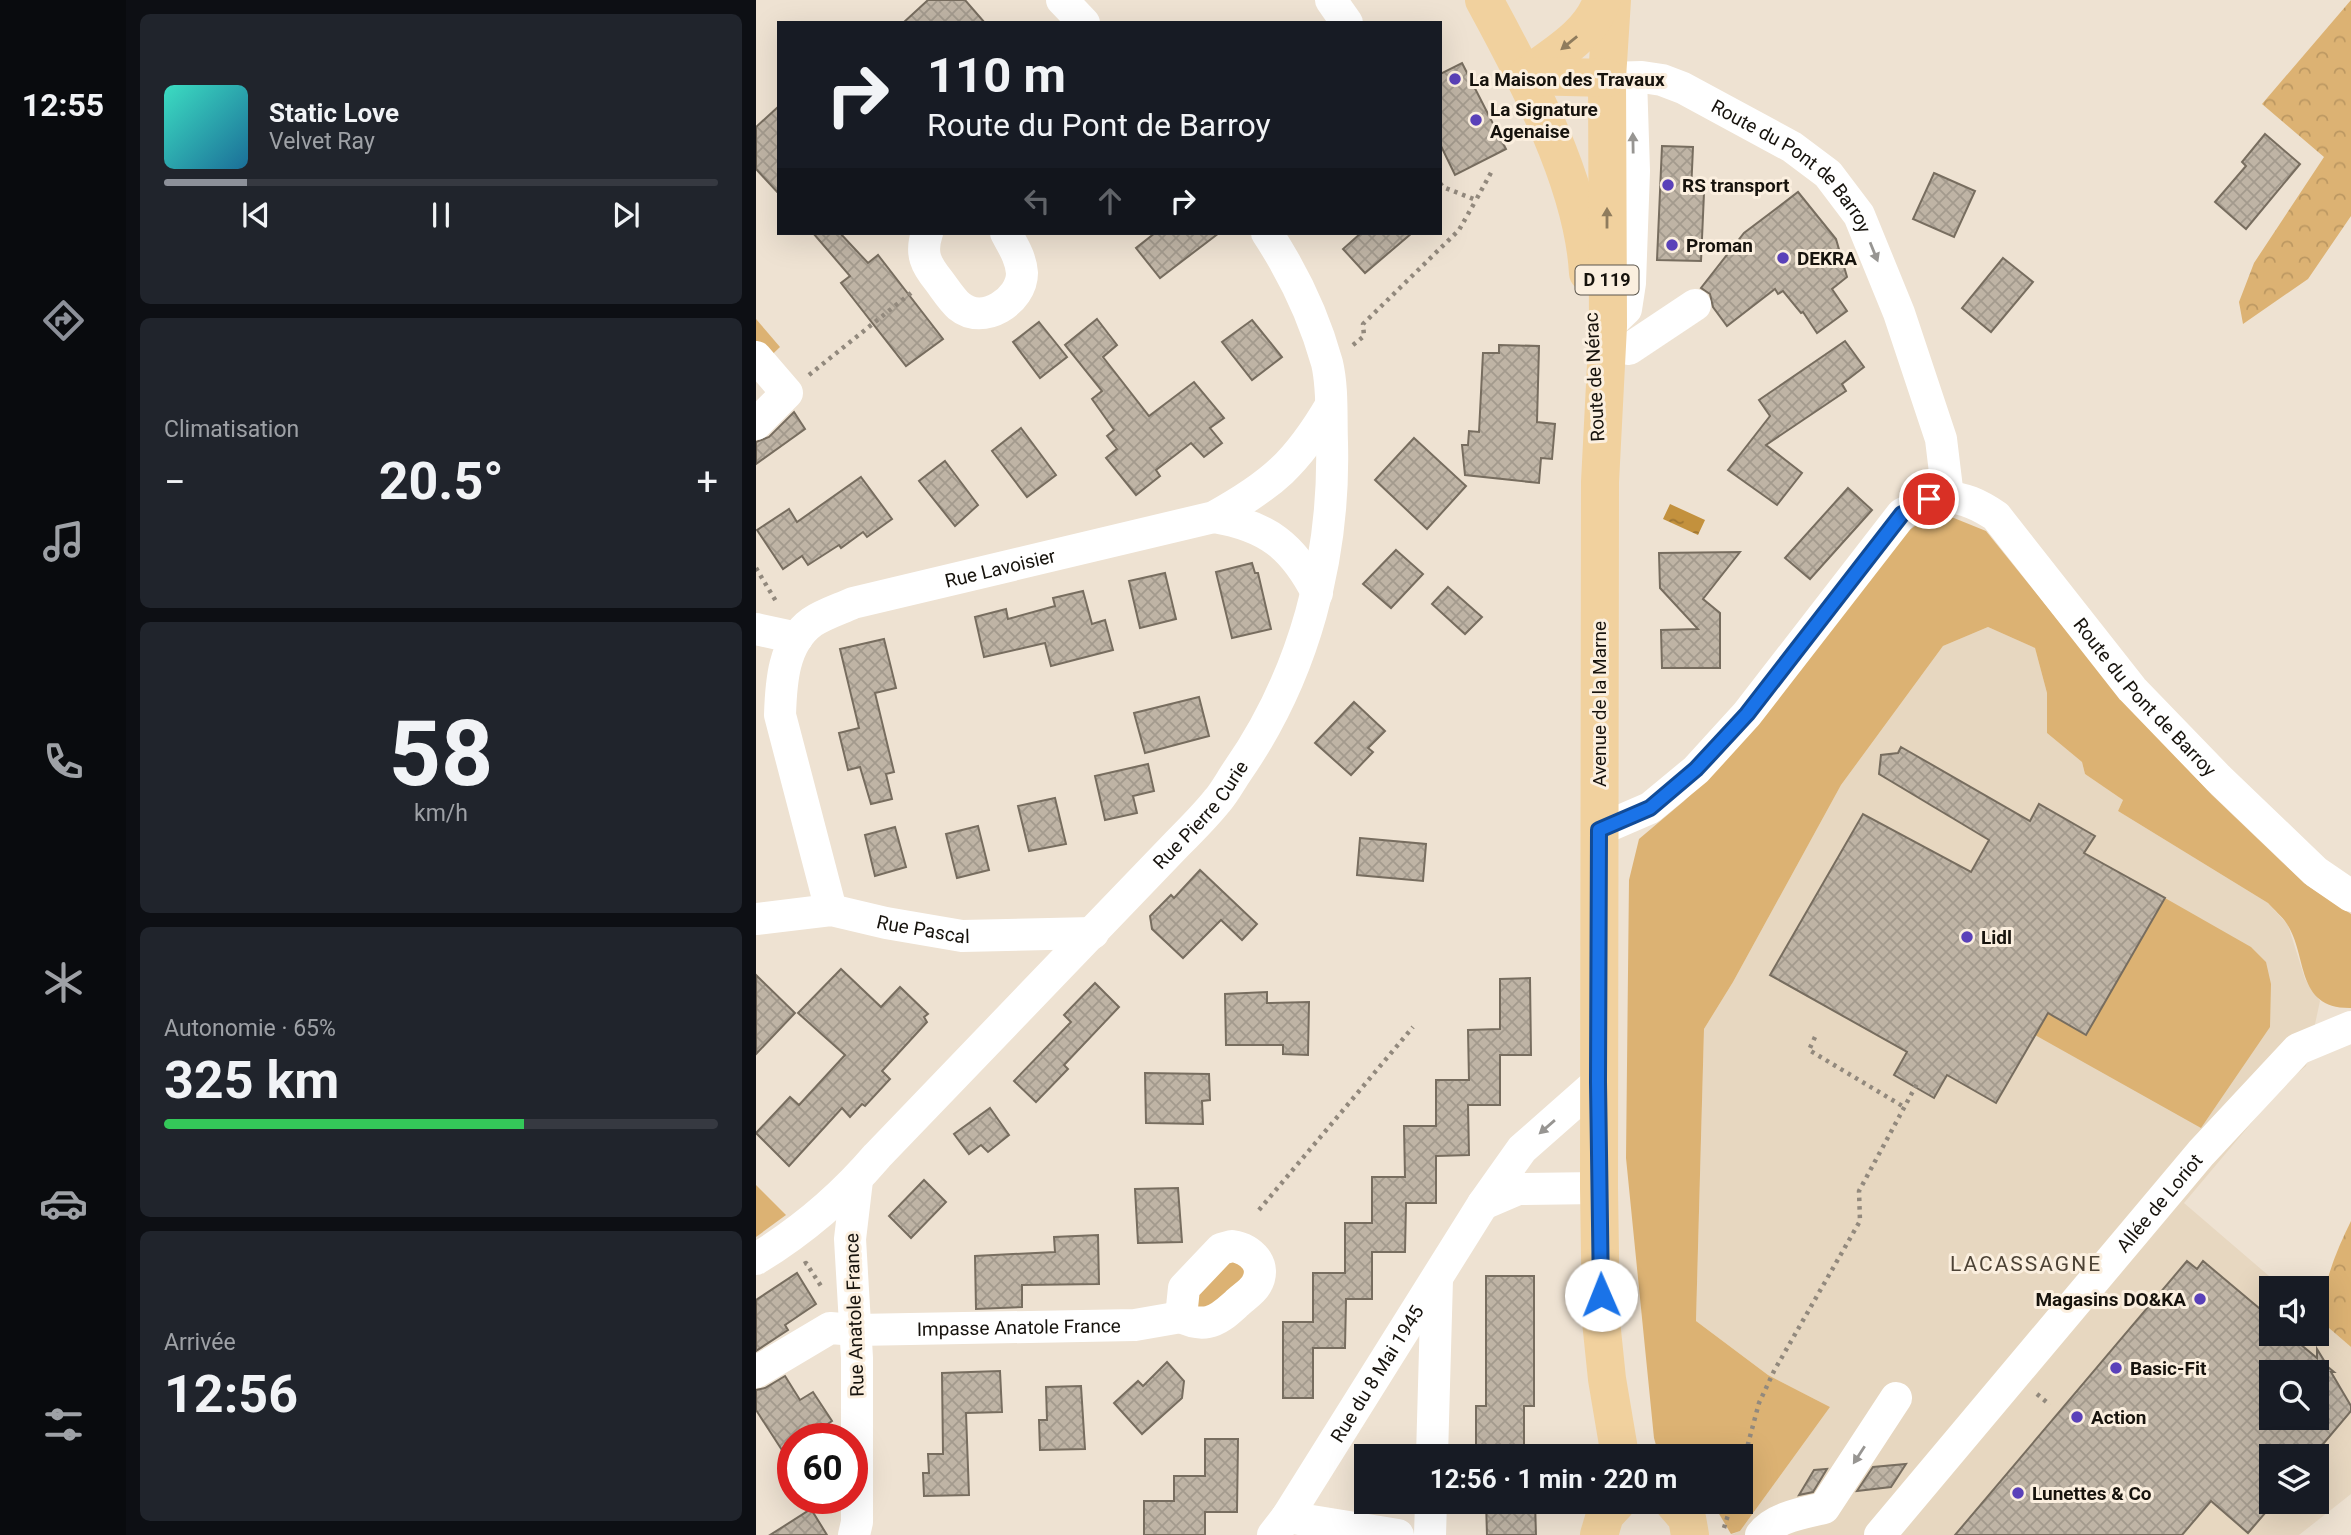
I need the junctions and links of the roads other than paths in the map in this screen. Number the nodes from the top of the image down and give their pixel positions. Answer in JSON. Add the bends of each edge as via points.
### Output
{"nodes":[{"id":1,"x":1062,"y":0,"type":"edge"},
{"id":2,"x":1331,"y":0,"type":"edge"},
{"id":3,"x":1485,"y":0,"type":"edge"},
{"id":4,"x":1602,"y":0,"type":"edge"},
{"id":5,"x":1612,"y":0,"type":"edge"},
{"id":6,"x":1082,"y":21,"type":"edge"},
{"id":7,"x":1346,"y":21,"type":"edge"},
{"id":8,"x":1526,"y":76,"type":"junction"},
{"id":9,"x":1619,"y":78,"type":"junction"},
{"id":10,"x":926,"y":235,"type":"edge"},
{"id":11,"x":1007,"y":235,"type":"edge"},
{"id":12,"x":1268,"y":235,"type":"edge"},
{"id":13,"x":1695,"y":305,"type":"dead end"},
{"id":14,"x":1607,"y":335,"type":"junction"},
{"id":15,"x":756,"y":356,"type":"edge"},
{"id":16,"x":1331,"y":405,"type":"junction"},
{"id":17,"x":756,"y":424,"type":"edge"},
{"id":18,"x":1600,"y":482,"type":"junction"},
{"id":19,"x":1948,"y":497,"type":"junction"},
{"id":20,"x":1214,"y":517,"type":"junction"},
{"id":21,"x":1317,"y":593,"type":"junction"},
{"id":22,"x":756,"y":629,"type":"edge"},
{"id":23,"x":797,"y":638,"type":"junction"},
{"id":24,"x":768,"y":712,"type":"edge"},
{"id":25,"x":1599,"y":830,"type":"junction"},
{"id":26,"x":2351,"y":896,"type":"edge"},
{"id":27,"x":831,"y":910,"type":"junction"},
{"id":28,"x":756,"y":919,"type":"edge"},
{"id":29,"x":1093,"y":933,"type":"junction"},
{"id":30,"x":2351,"y":1027,"type":"edge"},
{"id":31,"x":1598,"y":1082,"type":"junction"},
{"id":32,"x":857,"y":1180,"type":"junction"},
{"id":33,"x":1599,"y":1188,"type":"junction"},
{"id":34,"x":1483,"y":1205,"type":"junction"},
{"id":35,"x":756,"y":1259,"type":"edge"},
{"id":36,"x":1437,"y":1278,"type":"junction"},
{"id":37,"x":1181,"y":1317,"type":"dead end"},
{"id":38,"x":843,"y":1329,"type":"junction"},
{"id":39,"x":756,"y":1372,"type":"edge"},
{"id":40,"x":1896,"y":1398,"type":"dead end"},
{"id":41,"x":1432,"y":1444,"type":"edge"},
{"id":42,"x":1618,"y":1444,"type":"edge"},
{"id":43,"x":1431,"y":1514,"type":"edge"},
{"id":44,"x":1280,"y":1526,"type":"edge"},
{"id":45,"x":854,"y":1535,"type":"edge"},
{"id":46,"x":1398,"y":1535,"type":"edge"},
{"id":47,"x":1430,"y":1535,"type":"edge"},
{"id":48,"x":1761,"y":1535,"type":"edge"},
{"id":49,"x":1880,"y":1535,"type":"edge"}],
"edges":[{"from":1,"to":6,"type":"street"},
{"from":2,"to":7,"type":"street"},
{"from":3,"to":8,"type":"main road","name":"Route de Nérac"},
{"from":4,"to":8,"type":"main road","one_way":true,"via":[[1576,38]]},
{"from":5,"to":9,"type":"main road","number":"D 119"},
{"from":8,"to":9,"type":"main road"},
{"from":8,"to":18,"type":"main road","name":"Route de Nérac","via":[[1565,171],[1582,229],[1588,262]]},
{"from":14,"to":9,"type":"main road","name":"Avenue de la Marne","number":"D 119","one_way":true},
{"from":9,"to":19,"type":"street","name":"Route du Pont de Barroy","one_way":true,"via":[[1662,80],[1683,88],[1793,147],[1828,174],[1859,215],[1899,313],[1941,439]]},
{"from":10,"to":11,"type":"street","via":[[926,266],[960,307],[976,313],[992,312],[1007,304],[1017,291],[1020,259]]},
{"from":12,"to":16,"type":"street","name":"Rue Pierre Curie","via":[[1308,308],[1328,366]]},
{"from":13,"to":14,"type":"street","via":[[1629,349]]},
{"from":14,"to":18,"type":"main road","name":"Avenue de la Marne","number":"D 119"},
{"from":15,"to":17,"type":"street","via":[[787,393]]},
{"from":16,"to":20,"type":"street","name":"Rue Lavoisier","via":[[1286,468],[1253,496]]},
{"from":16,"to":21,"type":"street","name":"Rue Pierre Curie","via":[[1331,498]]},
{"from":18,"to":25,"type":"main road","name":"Avenue de la Marne"},
{"from":19,"to":25,"type":"street","via":[[1929,499],[1902,514],[1747,714],[1696,769],[1650,808]]},
{"from":19,"to":26,"type":"street","name":"Route du Pont de Barroy","via":[[1976,503],[1996,516],[2132,689],[2316,872]]},
{"from":20,"to":21,"type":"street","name":"Rue Lavoisier","via":[[1265,532],[1287,548]]},
{"from":20,"to":23,"type":"street","name":"Rue Lavoisier","via":[[853,603],[812,622]]},
{"from":21,"to":29,"type":"street","name":"Rue Pierre Curie","via":[[1298,657],[1256,746],[1219,800]]},
{"from":22,"to":23,"type":"street"},
{"from":23,"to":24,"type":"street","name":"Rue Lavoisier"},
{"from":24,"to":27,"type":"street","name":"Rue Lavoisier"},
{"from":25,"to":31,"type":"main road","name":"Avenue de la Marne"},
{"from":27,"to":28,"type":"street","name":"Rue Pascal"},
{"from":27,"to":29,"type":"street","name":"Rue Pascal","via":[[962,936]]},
{"from":29,"to":32,"type":"street","name":"Rue Pierre Curie"},
{"from":30,"to":49,"type":"street","name":"Allée de Loriot","via":[[2298,1049],[2201,1153]]},
{"from":31,"to":33,"type":"main road","name":"Avenue de la Marne"},
{"from":31,"to":34,"type":"street","name":"Rue du 8 Mai 1945","one_way":true,"via":[[1522,1149]]},
{"from":32,"to":35,"type":"street","name":"Rue Pierre Curie","via":[[808,1224]]},
{"from":32,"to":38,"type":"street","name":"Rue Anatole France"},
{"from":33,"to":34,"type":"street","via":[[1518,1189]]},
{"from":33,"to":42,"type":"main road","name":"Avenue de la Marne","via":[[1601,1321]]},
{"from":34,"to":36,"type":"street","name":"Rue du 8 Mai 1945"},
{"from":36,"to":41,"type":"street","name":"Rue du 8 Mai 1945"},
{"from":36,"to":44,"type":"street","name":"Rue du 8 Mai 1945"},
{"from":37,"to":38,"type":"street","name":"Impasse Anatole France","via":[[1135,1325]]},
{"from":38,"to":39,"type":"street"},
{"from":38,"to":45,"type":"street","name":"Rue Anatole France","via":[[857,1522]]},
{"from":40,"to":48,"type":"street","one_way":true,"via":[[1824,1508],[1791,1516]]},
{"from":43,"to":47,"type":"street"},
{"from":44,"to":46,"type":"street"}]}
